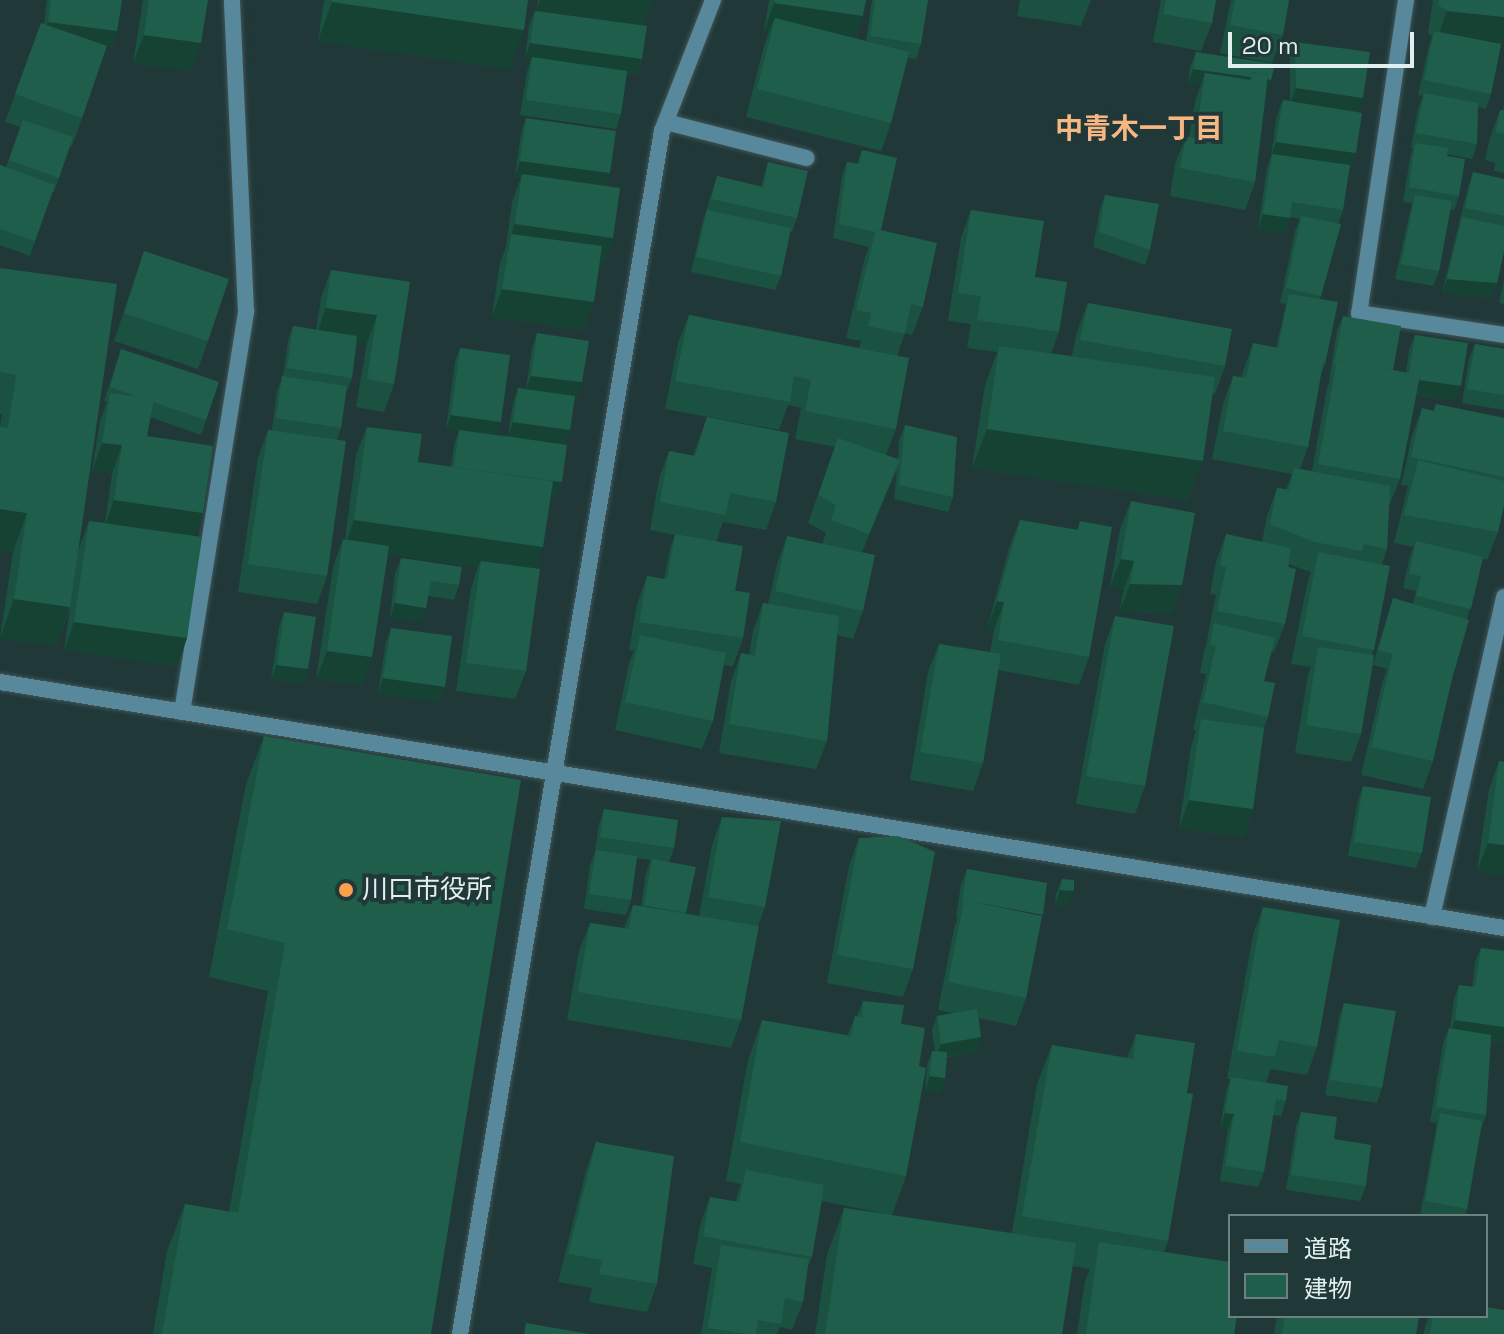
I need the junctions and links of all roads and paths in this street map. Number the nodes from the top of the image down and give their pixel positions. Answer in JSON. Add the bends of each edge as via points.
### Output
{"nodes":[{"id":1,"x":232,"y":0,"type":"edge"},
{"id":2,"x":713,"y":0,"type":"edge"},
{"id":3,"x":1406,"y":0,"type":"edge"},
{"id":4,"x":666,"y":122,"type":"junction"},
{"id":5,"x":806,"y":158,"type":"dead end"},
{"id":6,"x":1504,"y":335,"type":"edge"},
{"id":7,"x":1504,"y":597,"type":"edge"},
{"id":8,"x":0,"y":682,"type":"edge"},
{"id":9,"x":182,"y":712,"type":"junction"},
{"id":10,"x":554,"y":773,"type":"junction"},
{"id":11,"x":1432,"y":917,"type":"junction"},
{"id":12,"x":1504,"y":928,"type":"edge"},
{"id":13,"x":460,"y":1334,"type":"edge"}],
"edges":[{"from":1,"to":9,"type":"street","via":[[246,311]]},
{"from":2,"to":4,"type":"street"},
{"from":3,"to":6,"type":"street","via":[[1359,313]]},
{"from":4,"to":5,"type":"street"},
{"from":4,"to":10,"type":"street"},
{"from":7,"to":11,"type":"street"},
{"from":8,"to":9,"type":"street"},
{"from":9,"to":10,"type":"street"},
{"from":10,"to":11,"type":"street"},
{"from":10,"to":13,"type":"street"},
{"from":11,"to":12,"type":"street"}]}
